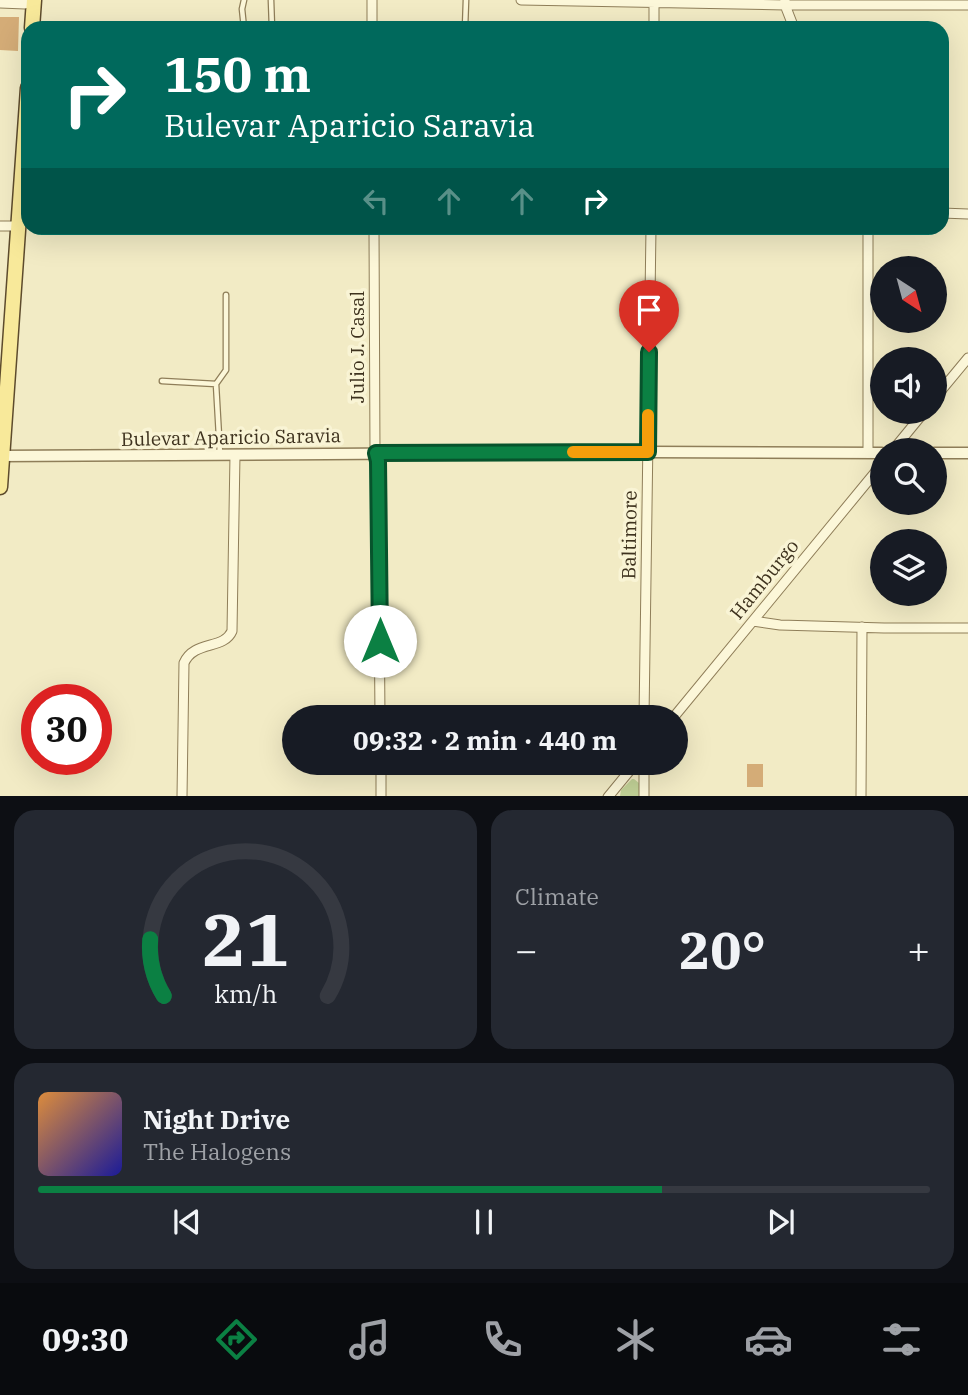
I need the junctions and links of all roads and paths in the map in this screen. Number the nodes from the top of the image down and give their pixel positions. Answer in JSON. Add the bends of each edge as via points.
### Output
{"nodes":[{"id":1,"x":34,"y":0,"type":"edge"},
{"id":2,"x":244,"y":0,"type":"edge"},
{"id":3,"x":271,"y":0,"type":"edge"},
{"id":4,"x":372,"y":0,"type":"edge"},
{"id":5,"x":466,"y":0,"type":"edge"},
{"id":6,"x":522,"y":0,"type":"edge"},
{"id":7,"x":654,"y":1,"type":"edge"},
{"id":8,"x":785,"y":2,"type":"edge"},
{"id":9,"x":0,"y":4,"type":"edge"},
{"id":10,"x":968,"y":5,"type":"edge"},
{"id":11,"x":32,"y":21,"type":"edge"},
{"id":12,"x":243,"y":21,"type":"edge"},
{"id":13,"x":272,"y":21,"type":"edge"},
{"id":14,"x":372,"y":21,"type":"edge"},
{"id":15,"x":465,"y":21,"type":"edge"},
{"id":16,"x":654,"y":21,"type":"edge"},
{"id":17,"x":792,"y":21,"type":"edge"},
{"id":18,"x":21,"y":185,"type":"edge"},
{"id":19,"x":949,"y":214,"type":"edge"},
{"id":20,"x":968,"y":214,"type":"edge"},
{"id":21,"x":0,"y":226,"type":"edge"},
{"id":22,"x":18,"y":226,"type":"junction"},
{"id":23,"x":373,"y":235,"type":"edge"},
{"id":24,"x":651,"y":235,"type":"edge"},
{"id":25,"x":868,"y":235,"type":"edge"},
{"id":26,"x":226,"y":295,"type":"dead end"},
{"id":27,"x":968,"y":358,"type":"edge"},
{"id":28,"x":162,"y":381,"type":"dead end"},
{"id":29,"x":947,"y":383,"type":"edge"},
{"id":30,"x":216,"y":384,"type":"junction"},
{"id":31,"x":914,"y":424,"type":"edge"},
{"id":32,"x":903,"y":438,"type":"edge"},
{"id":33,"x":648,"y":452,"type":"junction"},
{"id":34,"x":376,"y":453,"type":"junction"},
{"id":35,"x":868,"y":453,"type":"joint"},
{"id":36,"x":947,"y":453,"type":"edge"},
{"id":37,"x":968,"y":453,"type":"edge"},
{"id":38,"x":220,"y":455,"type":"junction"},
{"id":39,"x":235,"y":455,"type":"junction"},
{"id":40,"x":1,"y":456,"type":"edge"},
{"id":41,"x":870,"y":479,"type":"edge"},
{"id":42,"x":0,"y":488,"type":"edge"},
{"id":43,"x":753,"y":621,"type":"junction"},
{"id":44,"x":862,"y":627,"type":"junction"},
{"id":45,"x":968,"y":628,"type":"edge"},
{"id":46,"x":380,"y":705,"type":"edge"},
{"id":47,"x":644,"y":705,"type":"edge"},
{"id":48,"x":685,"y":705,"type":"edge"},
{"id":49,"x":381,"y":775,"type":"edge"},
{"id":50,"x":626,"y":775,"type":"edge"},
{"id":51,"x":644,"y":775,"type":"edge"},
{"id":52,"x":182,"y":796,"type":"edge"},
{"id":53,"x":381,"y":796,"type":"edge"},
{"id":54,"x":608,"y":796,"type":"edge"},
{"id":55,"x":644,"y":796,"type":"edge"},
{"id":56,"x":861,"y":796,"type":"edge"}],
"edges":[{"from":1,"to":9,"type":"street"},
{"from":1,"to":11,"type":"main road"},
{"from":2,"to":12,"type":"lane"},
{"from":3,"to":13,"type":"lane"},
{"from":4,"to":14,"type":"street"},
{"from":5,"to":15,"type":"lane"},
{"from":6,"to":7,"type":"street"},
{"from":7,"to":8,"type":"street"},
{"from":7,"to":16,"type":"street"},
{"from":8,"to":10,"type":"street"},
{"from":8,"to":17,"type":"street"},
{"from":18,"to":22,"type":"main road"},
{"from":19,"to":20,"type":"street"},
{"from":21,"to":22,"type":"street"},
{"from":22,"to":40,"type":"main road"},
{"from":23,"to":34,"type":"street","name":"Julio J. Casal"},
{"from":24,"to":33,"type":"street","name":"Baltimore"},
{"from":25,"to":35,"type":"street"},
{"from":26,"to":30,"type":"lane","via":[[226,370]]},
{"from":27,"to":29,"type":"street"},
{"from":28,"to":30,"type":"lane"},
{"from":30,"to":38,"type":"lane"},
{"from":31,"to":32,"type":"street"},
{"from":33,"to":34,"type":"street","name":"Bulevar Aparicio Saravia"},
{"from":33,"to":35,"type":"street","name":"Bulevar Aparicio Saravia"},
{"from":33,"to":47,"type":"street","name":"Baltimore"},
{"from":34,"to":39,"type":"street","name":"Bulevar Aparicio Saravia"},
{"from":34,"to":46,"type":"street","name":"Julio J. Casal"},
{"from":36,"to":37,"type":"street"},
{"from":38,"to":39,"type":"street","name":"Bulevar Aparicio Saravia"},
{"from":38,"to":40,"type":"street","name":"Bulevar Aparicio Saravia"},
{"from":39,"to":52,"type":"street","via":[[232,631],[223,640],[192,652],[184,663]]},
{"from":40,"to":42,"type":"main road"},
{"from":41,"to":43,"type":"street","name":"Hamburgo"},
{"from":43,"to":44,"type":"street"},
{"from":43,"to":48,"type":"street","name":"Hamburgo"},
{"from":44,"to":45,"type":"street"},
{"from":44,"to":56,"type":"street"},
{"from":49,"to":53,"type":"street"},
{"from":50,"to":54,"type":"street"},
{"from":51,"to":55,"type":"street"}]}
